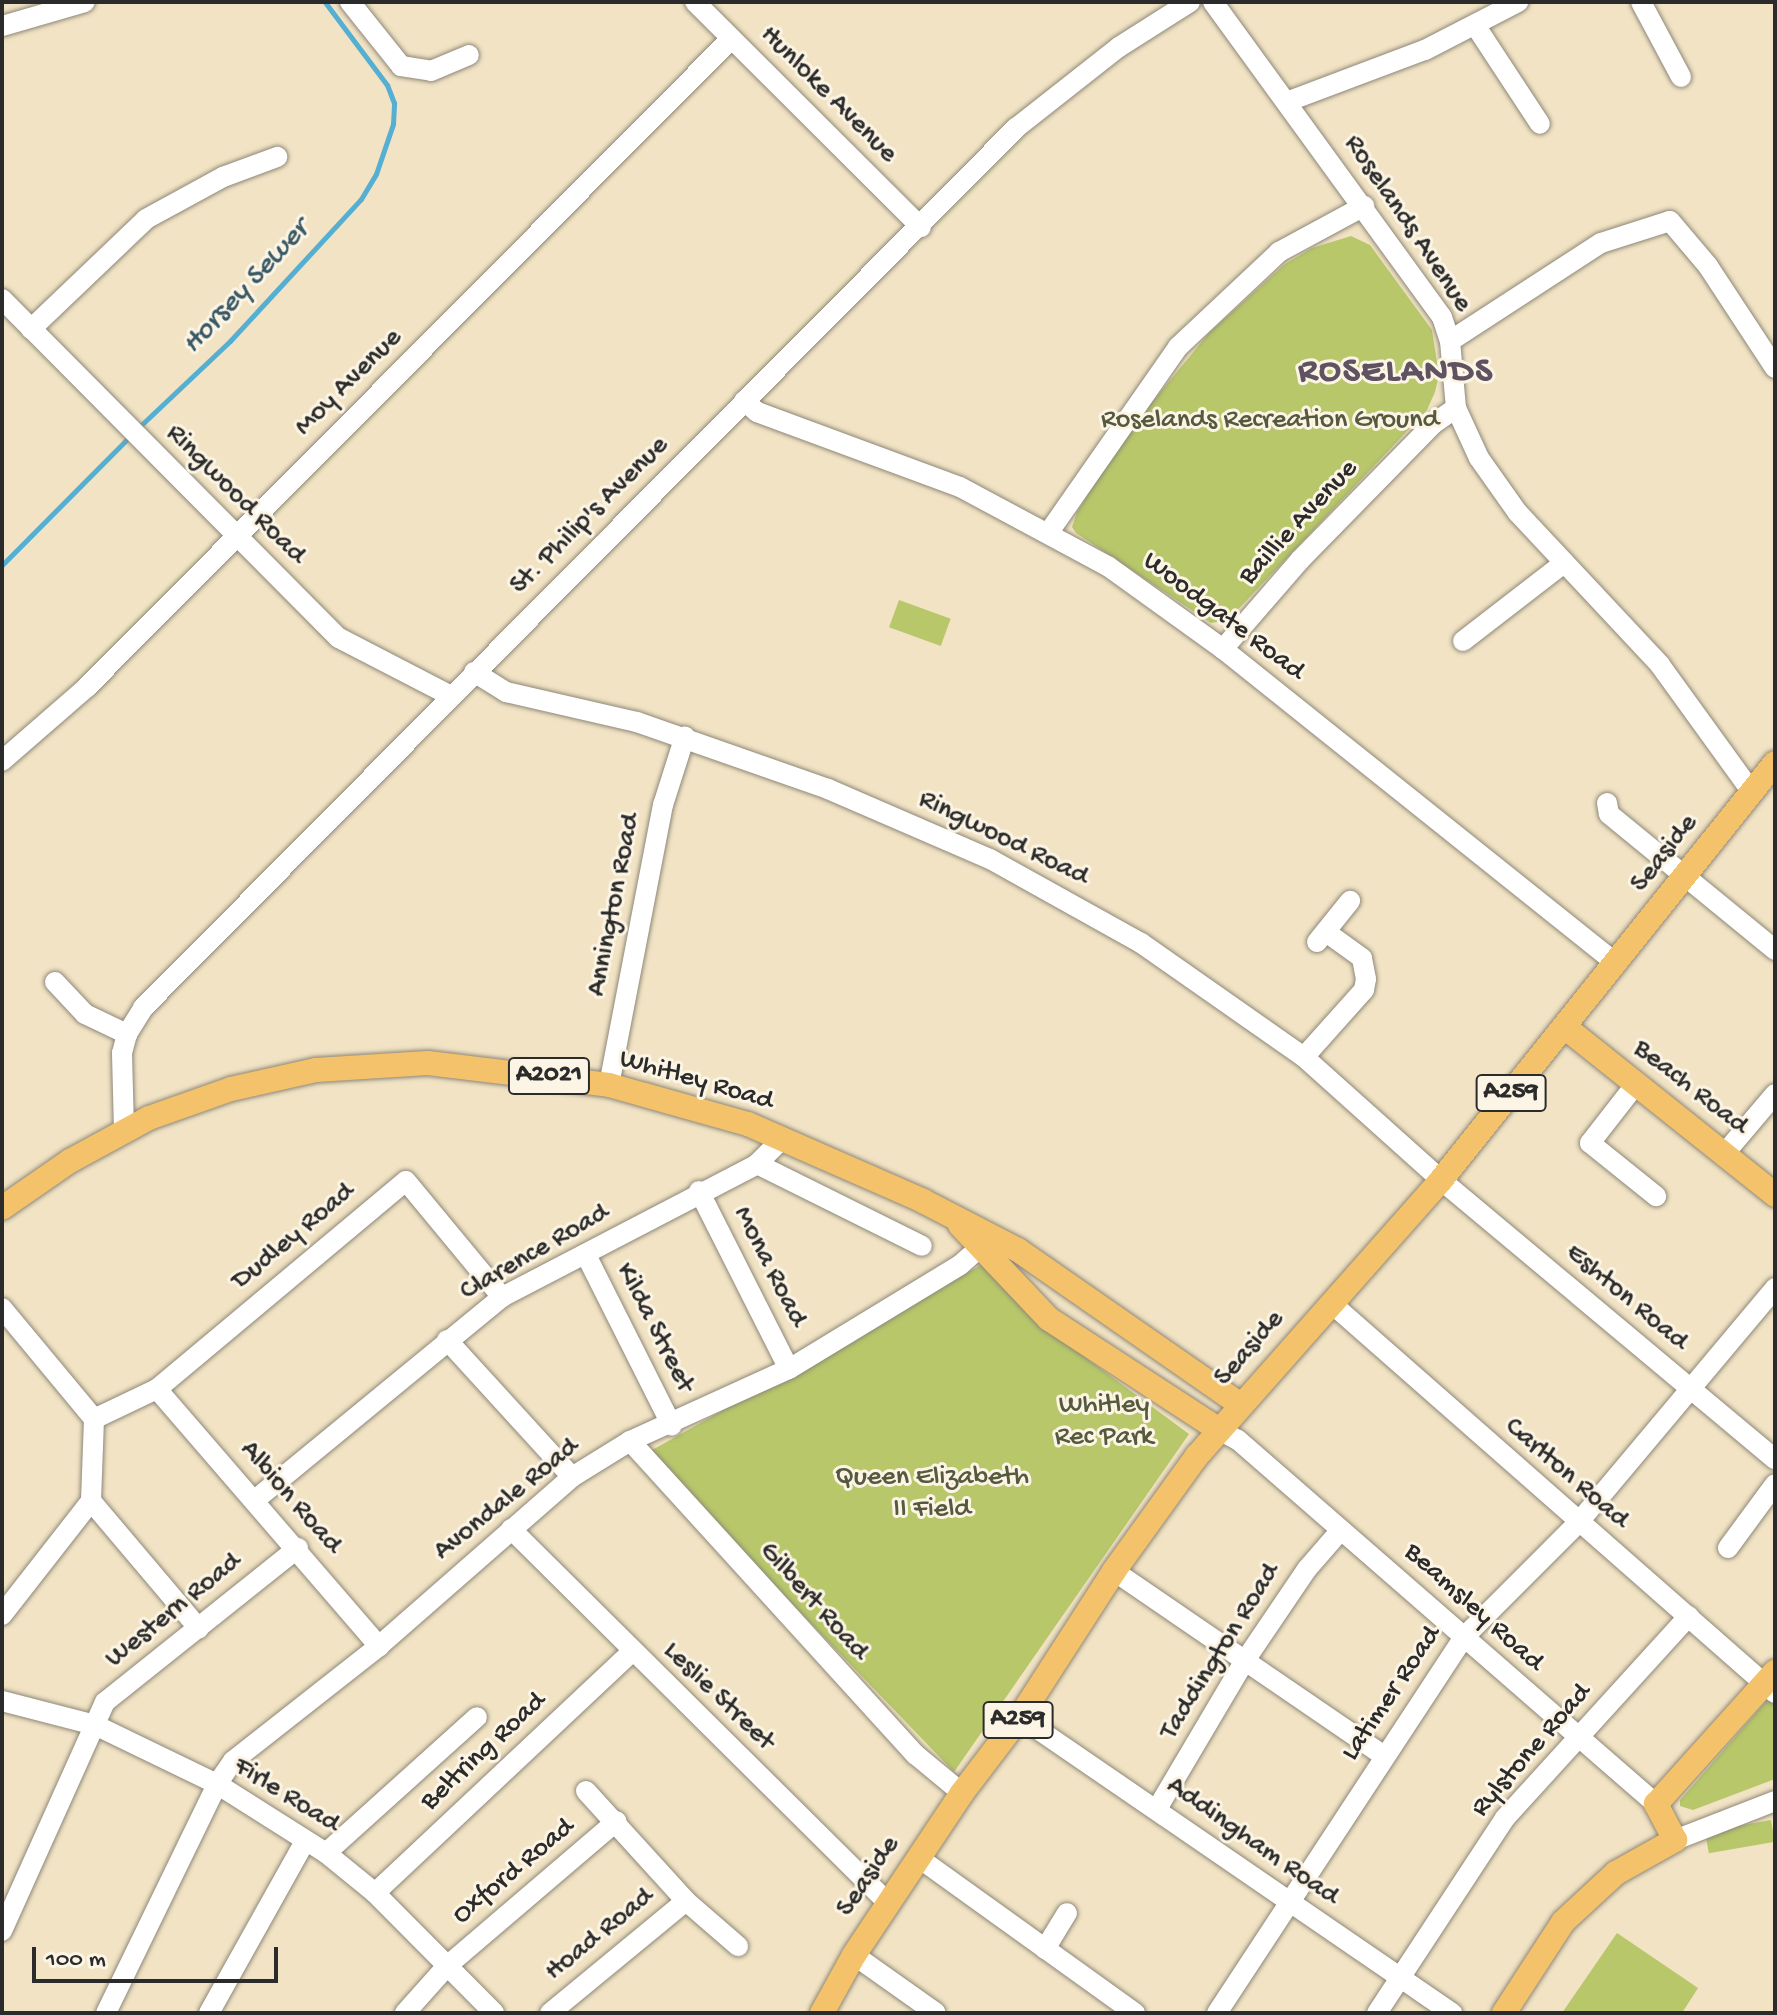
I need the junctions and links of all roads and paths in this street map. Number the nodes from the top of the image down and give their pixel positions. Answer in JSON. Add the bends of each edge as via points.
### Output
{"nodes":[{"id":1,"x":85,"y":2,"type":"edge"},
{"id":2,"x":350,"y":2,"type":"edge"},
{"id":3,"x":695,"y":2,"type":"edge"},
{"id":4,"x":1190,"y":2,"type":"edge"},
{"id":5,"x":1213,"y":2,"type":"edge"},
{"id":6,"x":1518,"y":2,"type":"edge"},
{"id":7,"x":1641,"y":2,"type":"edge"},
{"id":8,"x":1475,"y":25,"type":"junction"},
{"id":9,"x":2,"y":26,"type":"edge"},
{"id":10,"x":731,"y":39,"type":"junction"},
{"id":11,"x":469,"y":55,"type":"dead end"},
{"id":12,"x":1681,"y":77,"type":"dead end"},
{"id":13,"x":1289,"y":101,"type":"junction"},
{"id":14,"x":1540,"y":124,"type":"dead end"},
{"id":15,"x":277,"y":157,"type":"dead end"},
{"id":16,"x":1364,"y":206,"type":"junction"},
{"id":17,"x":921,"y":227,"type":"junction"},
{"id":18,"x":2,"y":299,"type":"edge"},
{"id":19,"x":31,"y":329,"type":"junction"},
{"id":20,"x":1450,"y":341,"type":"junction"},
{"id":21,"x":1775,"y":368,"type":"edge"},
{"id":22,"x":744,"y":401,"type":"junction"},
{"id":23,"x":1456,"y":408,"type":"junction"},
{"id":24,"x":1049,"y":532,"type":"junction"},
{"id":25,"x":236,"y":536,"type":"junction"},
{"id":26,"x":1564,"y":563,"type":"junction"},
{"id":27,"x":1463,"y":641,"type":"dead end"},
{"id":28,"x":1223,"y":649,"type":"junction"},
{"id":29,"x":474,"y":672,"type":"junction"},
{"id":30,"x":451,"y":696,"type":"junction"},
{"id":31,"x":685,"y":736,"type":"junction"},
{"id":32,"x":2,"y":761,"type":"edge"},
{"id":33,"x":1775,"y":763,"type":"edge"},
{"id":34,"x":1752,"y":792,"type":"junction"},
{"id":35,"x":1607,"y":803,"type":"dead end"},
{"id":36,"x":1684,"y":879,"type":"junction"},
{"id":37,"x":1350,"y":901,"type":"dead end"},
{"id":38,"x":1775,"y":950,"type":"edge"},
{"id":39,"x":1617,"y":964,"type":"junction"},
{"id":40,"x":55,"y":982,"type":"dead end"},
{"id":41,"x":1566,"y":1028,"type":"junction"},
{"id":42,"x":127,"y":1034,"type":"junction"},
{"id":43,"x":1304,"y":1057,"type":"junction"},
{"id":44,"x":1636,"y":1084,"type":"junction"},
{"id":45,"x":609,"y":1085,"type":"junction"},
{"id":46,"x":1775,"y":1094,"type":"edge"},
{"id":47,"x":124,"y":1130,"type":"junction"},
{"id":48,"x":783,"y":1138,"type":"junction"},
{"id":49,"x":1725,"y":1153,"type":"junction"},
{"id":50,"x":757,"y":1164,"type":"junction"},
{"id":51,"x":1441,"y":1180,"type":"junction"},
{"id":52,"x":699,"y":1191,"type":"junction"},
{"id":53,"x":1775,"y":1195,"type":"edge"},
{"id":54,"x":1656,"y":1196,"type":"dead end"},
{"id":55,"x":2,"y":1208,"type":"edge"},
{"id":56,"x":985,"y":1243,"type":"junction"},
{"id":57,"x":922,"y":1246,"type":"dead end"},
{"id":58,"x":586,"y":1255,"type":"junction"},
{"id":59,"x":1775,"y":1288,"type":"edge"},
{"id":60,"x":502,"y":1297,"type":"junction"},
{"id":61,"x":1331,"y":1303,"type":"junction"},
{"id":62,"x":2,"y":1308,"type":"edge"},
{"id":63,"x":447,"y":1340,"type":"junction"},
{"id":64,"x":789,"y":1369,"type":"junction"},
{"id":65,"x":157,"y":1389,"type":"junction"},
{"id":66,"x":1694,"y":1390,"type":"junction"},
{"id":67,"x":1241,"y":1405,"type":"junction"},
{"id":68,"x":94,"y":1419,"type":"junction"},
{"id":69,"x":672,"y":1426,"type":"junction"},
{"id":70,"x":1219,"y":1430,"type":"junction"},
{"id":71,"x":630,"y":1441,"type":"junction"},
{"id":72,"x":1775,"y":1459,"type":"edge"},
{"id":73,"x":572,"y":1477,"type":"junction"},
{"id":74,"x":1775,"y":1484,"type":"edge"},
{"id":75,"x":255,"y":1500,"type":"junction"},
{"id":76,"x":91,"y":1501,"type":"junction"},
{"id":77,"x":1578,"y":1523,"type":"junction"},
{"id":78,"x":511,"y":1529,"type":"junction"},
{"id":79,"x":1340,"y":1531,"type":"junction"},
{"id":80,"x":298,"y":1548,"type":"junction"},
{"id":81,"x":1728,"y":1548,"type":"dead end"},
{"id":82,"x":1114,"y":1571,"type":"junction"},
{"id":83,"x":2,"y":1615,"type":"edge"},
{"id":84,"x":1689,"y":1616,"type":"junction"},
{"id":85,"x":199,"y":1629,"type":"junction"},
{"id":86,"x":1463,"y":1638,"type":"junction"},
{"id":87,"x":379,"y":1646,"type":"junction"},
{"id":88,"x":632,"y":1652,"type":"junction"},
{"id":89,"x":1244,"y":1662,"type":"junction"},
{"id":90,"x":1772,"y":1683,"type":"edge"},
{"id":91,"x":2,"y":1701,"type":"edge"},
{"id":92,"x":477,"y":1717,"type":"dead end"},
{"id":93,"x":1020,"y":1717,"type":"junction"},
{"id":94,"x":95,"y":1725,"type":"junction"},
{"id":95,"x":1577,"y":1741,"type":"junction"},
{"id":96,"x":1384,"y":1756,"type":"junction"},
{"id":97,"x":217,"y":1784,"type":"junction"},
{"id":98,"x":586,"y":1791,"type":"dead end"},
{"id":99,"x":962,"y":1793,"type":"junction"},
{"id":100,"x":1775,"y":1801,"type":"edge"},
{"id":101,"x":1656,"y":1804,"type":"junction"},
{"id":102,"x":1157,"y":1809,"type":"junction"},
{"id":103,"x":617,"y":1821,"type":"junction"},
{"id":104,"x":1675,"y":1840,"type":"junction"},
{"id":105,"x":305,"y":1841,"type":"junction"},
{"id":106,"x":326,"y":1853,"type":"junction"},
{"id":107,"x":919,"y":1858,"type":"junction"},
{"id":108,"x":375,"y":1893,"type":"junction"},
{"id":109,"x":1287,"y":1900,"type":"junction"},
{"id":110,"x":686,"y":1901,"type":"junction"},
{"id":111,"x":888,"y":1903,"type":"junction"},
{"id":112,"x":1067,"y":1913,"type":"dead end"},
{"id":113,"x":2,"y":1931,"type":"edge"},
{"id":114,"x":738,"y":1946,"type":"dead end"},
{"id":115,"x":1045,"y":1949,"type":"junction"},
{"id":116,"x":854,"y":1955,"type":"junction"},
{"id":117,"x":447,"y":1966,"type":"junction"},
{"id":118,"x":1400,"y":1978,"type":"junction"},
{"id":119,"x":106,"y":2013,"type":"edge"},
{"id":120,"x":209,"y":2013,"type":"edge"},
{"id":121,"x":405,"y":2013,"type":"edge"},
{"id":122,"x":494,"y":2013,"type":"edge"},
{"id":123,"x":550,"y":2013,"type":"edge"},
{"id":124,"x":822,"y":2013,"type":"edge"},
{"id":125,"x":936,"y":2013,"type":"edge"},
{"id":126,"x":1135,"y":2013,"type":"edge"},
{"id":127,"x":1217,"y":2013,"type":"edge"},
{"id":128,"x":1377,"y":2013,"type":"edge"},
{"id":129,"x":1452,"y":2013,"type":"edge"},
{"id":130,"x":1504,"y":2013,"type":"edge"}],
"edges":[{"from":1,"to":9,"type":"street"},
{"from":2,"to":11,"type":"street","via":[[401,66],[431,71]]},
{"from":3,"to":10,"type":"street","name":"Hunloke Avenue"},
{"from":4,"to":17,"type":"street","name":"St. Philip's Avenue","via":[[1055,94]]},
{"from":5,"to":13,"type":"street","name":"Roselands Avenue"},
{"from":6,"to":8,"type":"street"},
{"from":7,"to":12,"type":"street"},
{"from":8,"to":13,"type":"street","via":[[1425,50]]},
{"from":8,"to":14,"type":"street"},
{"from":10,"to":17,"type":"street","name":"Hunloke Avenue"},
{"from":10,"to":25,"type":"street","name":"Moy Avenue"},
{"from":13,"to":16,"type":"street","name":"Roselands Avenue"},
{"from":15,"to":19,"type":"street","via":[[223,177],[146,219]]},
{"from":16,"to":20,"type":"street","name":"Roselands Avenue","via":[[1442,317]]},
{"from":16,"to":24,"type":"street","via":[[1279,252],[1178,347]]},
{"from":17,"to":22,"type":"street","name":"St. Philip's Avenue"},
{"from":18,"to":19,"type":"street","name":"Ringwood Road"},
{"from":19,"to":25,"type":"street","name":"Ringwood Road"},
{"from":20,"to":21,"type":"street","via":[[1601,243],[1670,221],[1708,266]]},
{"from":20,"to":23,"type":"street","name":"Roselands Avenue"},
{"from":22,"to":24,"type":"street","name":"Woodgate Road","via":[[757,412],[960,487]]},
{"from":22,"to":29,"type":"street","name":"St. Philip's Avenue"},
{"from":23,"to":26,"type":"street","name":"Roselands Avenue","via":[[1479,458],[1518,513]]},
{"from":23,"to":28,"type":"street","name":"Baillie Avenue","via":[[1433,424],[1300,560]]},
{"from":24,"to":28,"type":"street","name":"Woodgate Road","via":[[1109,567]]},
{"from":25,"to":30,"type":"street","name":"Ringwood Road","via":[[339,638]]},
{"from":25,"to":32,"type":"street","name":"Moy Avenue","via":[[87,687]]},
{"from":26,"to":27,"type":"street"},
{"from":26,"to":34,"type":"street","name":"Roselands Avenue","via":[[1660,665]]},
{"from":28,"to":39,"type":"street","name":"Woodgate Road"},
{"from":29,"to":30,"type":"street","name":"St. Philip's Avenue"},
{"from":29,"to":31,"type":"street","name":"Ringwood Road","via":[[506,692]]},
{"from":30,"to":42,"type":"street","name":"St. Philip's Avenue","via":[[143,1008]]},
{"from":31,"to":43,"type":"street","name":"Ringwood Road","via":[[828,789],[990,859],[1141,943]]},
{"from":31,"to":45,"type":"street","name":"Annington Road","via":[[663,805]]},
{"from":33,"to":34,"type":"main road","name":"Seaside","number":"A259"},
{"from":34,"to":36,"type":"main road","name":"Seaside","number":"A259"},
{"from":35,"to":36,"type":"street","via":[[1609,814]]},
{"from":36,"to":38,"type":"street"},
{"from":36,"to":39,"type":"main road","name":"Seaside","number":"A259"},
{"from":37,"to":43,"type":"street","via":[[1321,937],[1362,958],[1364,990]]},
{"from":39,"to":41,"type":"main road","name":"Seaside","number":"A259"},
{"from":40,"to":42,"type":"street","via":[[85,1014]]},
{"from":41,"to":44,"type":"main road","name":"Beach Road"},
{"from":41,"to":51,"type":"main road","name":"Seaside","number":"A259"},
{"from":42,"to":47,"type":"street","name":"St. Philip's Avenue","via":[[120,1077]]},
{"from":43,"to":51,"type":"street","name":"Ringwood Road"},
{"from":44,"to":49,"type":"main road","name":"Beach Road"},
{"from":44,"to":54,"type":"street","via":[[1590,1143]]},
{"from":45,"to":47,"type":"main road","name":"Whitley Road","number":"A2021","via":[[462,1065],[355,1065],[231,1089]]},
{"from":45,"to":48,"type":"main road","name":"Whitley Road","number":"A2021","via":[[714,1112]]},
{"from":46,"to":49,"type":"street"},
{"from":47,"to":55,"type":"main road","name":"Whitley Road","number":"A2021"},
{"from":48,"to":50,"type":"street","name":"Clarence Road"},
{"from":48,"to":56,"type":"main road","name":"Whitley Road","number":"A2021","via":[[957,1221]]},
{"from":49,"to":53,"type":"main road","name":"Beach Road"},
{"from":50,"to":52,"type":"street","name":"Clarence Road"},
{"from":50,"to":57,"type":"street"},
{"from":51,"to":61,"type":"main road","name":"Seaside","number":"A259"},
{"from":51,"to":66,"type":"street","name":"Eshton Road"},
{"from":52,"to":58,"type":"street","name":"Clarence Road"},
{"from":52,"to":64,"type":"street","name":"Mona Road"},
{"from":56,"to":64,"type":"street","name":"Avondale Road"},
{"from":56,"to":67,"type":"main road","name":"Whitley Road","number":"A2021","via":[[1050,1271]]},
{"from":56,"to":70,"type":"main road","name":"Whitley Road","number":"A2021","via":[[1066,1332]]},
{"from":58,"to":60,"type":"street","name":"Clarence Road"},
{"from":58,"to":69,"type":"street","name":"Kilda Street"},
{"from":59,"to":66,"type":"street","name":"Latimer Road"},
{"from":60,"to":63,"type":"street","name":"Clarence Road"},
{"from":60,"to":65,"type":"street","name":"Dudley Road","via":[[406,1181]]},
{"from":61,"to":67,"type":"main road","name":"Seaside","number":"A259"},
{"from":61,"to":77,"type":"street","name":"Carlton Road"},
{"from":62,"to":68,"type":"street"},
{"from":63,"to":73,"type":"street"},
{"from":63,"to":75,"type":"street","name":"Clarence Road"},
{"from":64,"to":69,"type":"street","name":"Avondale Road"},
{"from":65,"to":68,"type":"street","name":"Dudley Road"},
{"from":65,"to":75,"type":"street","name":"Albion Road"},
{"from":66,"to":72,"type":"street","name":"Eshton Road"},
{"from":66,"to":77,"type":"street","name":"Latimer Road"},
{"from":67,"to":70,"type":"main road","name":"Seaside","number":"A259"},
{"from":68,"to":76,"type":"street"},
{"from":69,"to":71,"type":"street","name":"Avondale Road"},
{"from":70,"to":79,"type":"street","name":"Beamsley Road"},
{"from":70,"to":82,"type":"main road","name":"Seaside","number":"A259"},
{"from":71,"to":73,"type":"street","name":"Avondale Road"},
{"from":71,"to":99,"type":"street","name":"Gilbert Road","via":[[916,1755]]},
{"from":73,"to":78,"type":"street","name":"Avondale Road"},
{"from":74,"to":81,"type":"street"},
{"from":75,"to":80,"type":"street","name":"Albion Road"},
{"from":76,"to":83,"type":"street"},
{"from":76,"to":85,"type":"street"},
{"from":77,"to":84,"type":"street","name":"Carlton Road"},
{"from":77,"to":86,"type":"street","name":"Latimer Road"},
{"from":78,"to":87,"type":"street","name":"Avondale Road"},
{"from":78,"to":88,"type":"street","name":"Leslie Street"},
{"from":79,"to":86,"type":"street","name":"Beamsley Road"},
{"from":79,"to":89,"type":"street","name":"Taddington Road","via":[[1307,1569]]},
{"from":80,"to":85,"type":"street","name":"Western Road"},
{"from":80,"to":87,"type":"street","name":"Albion Road"},
{"from":82,"to":89,"type":"street"},
{"from":82,"to":93,"type":"main road","name":"Seaside","number":"A259"},
{"from":84,"to":90,"type":"street","name":"Carlton Road"},
{"from":84,"to":95,"type":"street","name":"Rylstone Road"},
{"from":85,"to":94,"type":"street","name":"Western Road","via":[[105,1702]]},
{"from":86,"to":95,"type":"street","name":"Beamsley Road"},
{"from":86,"to":96,"type":"street","name":"Latimer Road"},
{"from":87,"to":97,"type":"street","name":"Avondale Road","via":[[233,1761]]},
{"from":88,"to":108,"type":"street","name":"Beltring Road"},
{"from":88,"to":111,"type":"street","name":"Leslie Street"},
{"from":89,"to":96,"type":"street"},
{"from":89,"to":102,"type":"street","name":"Taddington Road"},
{"from":90,"to":101,"type":"main road"},
{"from":91,"to":94,"type":"street","name":"Firle Road"},
{"from":92,"to":106,"type":"street"},
{"from":93,"to":99,"type":"main road","name":"Seaside","number":"A259"},
{"from":93,"to":102,"type":"street","name":"Addingham Road"},
{"from":94,"to":97,"type":"street","name":"Firle Road"},
{"from":94,"to":113,"type":"street","name":"Western Road"},
{"from":95,"to":101,"type":"street","name":"Beamsley Road"},
{"from":95,"to":118,"type":"street","name":"Rylstone Road","via":[[1505,1818]]},
{"from":96,"to":109,"type":"street","name":"Latimer Road"},
{"from":97,"to":105,"type":"street","name":"Firle Road"},
{"from":97,"to":119,"type":"street","name":"Avondale Road"},
{"from":98,"to":103,"type":"street"},
{"from":99,"to":107,"type":"main road","name":"Seaside","number":"A259"},
{"from":100,"to":104,"type":"street"},
{"from":101,"to":104,"type":"main road","name":"Beamsley Road"},
{"from":102,"to":109,"type":"street","name":"Addingham Road"},
{"from":103,"to":110,"type":"street"},
{"from":103,"to":117,"type":"street","name":"Oxford Road"},
{"from":104,"to":130,"type":"main road","via":[[1616,1873],[1563,1922]]},
{"from":105,"to":106,"type":"street","name":"Firle Road"},
{"from":105,"to":120,"type":"street"},
{"from":106,"to":108,"type":"street","name":"Firle Road"},
{"from":107,"to":111,"type":"main road","name":"Seaside","number":"A259"},
{"from":107,"to":115,"type":"street"},
{"from":108,"to":117,"type":"street","name":"Firle Road"},
{"from":109,"to":118,"type":"street","name":"Addingham Road"},
{"from":109,"to":127,"type":"street","name":"Latimer Road"},
{"from":110,"to":114,"type":"street"},
{"from":110,"to":123,"type":"street","name":"Hoad Road"},
{"from":111,"to":116,"type":"main road","name":"Seaside","number":"A259"},
{"from":112,"to":115,"type":"street"},
{"from":115,"to":126,"type":"street"},
{"from":116,"to":124,"type":"main road","name":"Seaside","number":"A259"},
{"from":116,"to":125,"type":"street"},
{"from":117,"to":121,"type":"street","name":"Oxford Road"},
{"from":117,"to":122,"type":"street","name":"Firle Road"},
{"from":118,"to":128,"type":"street","name":"Rylstone Road"},
{"from":118,"to":129,"type":"street","name":"Addingham Road"}]}
